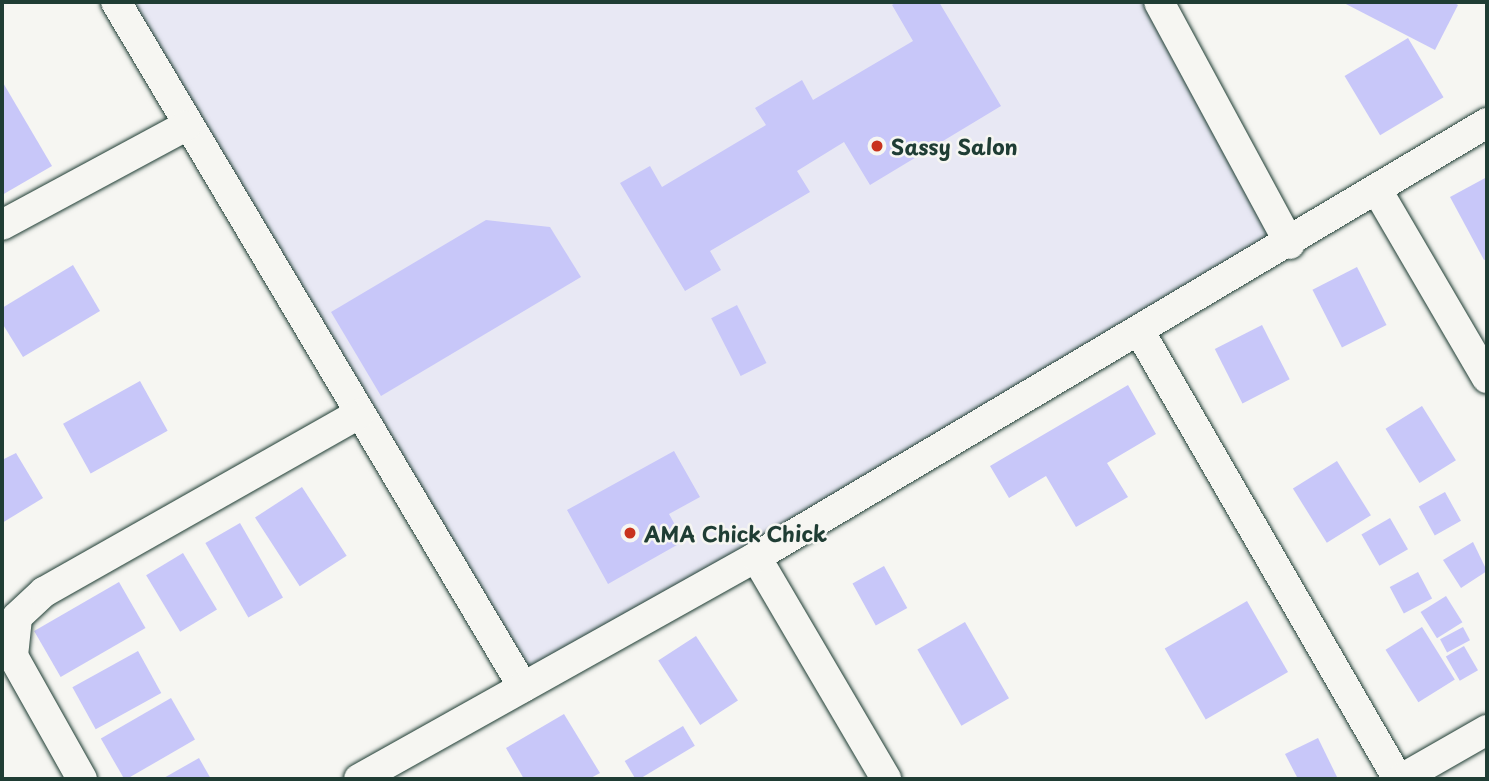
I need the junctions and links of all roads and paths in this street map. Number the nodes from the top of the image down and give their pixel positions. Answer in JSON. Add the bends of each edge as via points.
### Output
{"nodes":[{"id":1,"x":116,"y":2,"type":"edge"},
{"id":2,"x":1159,"y":2,"type":"edge"},
{"id":3,"x":1487,"y":123,"type":"edge"},
{"id":4,"x":186,"y":126,"type":"junction"},
{"id":5,"x":1377,"y":190,"type":"junction"},
{"id":6,"x":2,"y":225,"type":"edge"},
{"id":7,"x":1290,"y":244,"type":"junction"},
{"id":8,"x":1139,"y":332,"type":"junction"},
{"id":9,"x":1487,"y":378,"type":"edge"},
{"id":10,"x":359,"y":414,"type":"junction"},
{"id":11,"x":756,"y":557,"type":"junction"},
{"id":12,"x":523,"y":687,"type":"junction"},
{"id":13,"x":1487,"y":730,"type":"edge"},
{"id":14,"x":82,"y":779,"type":"edge"},
{"id":15,"x":360,"y":779,"type":"edge"},
{"id":16,"x":886,"y":779,"type":"edge"},
{"id":17,"x":1399,"y":779,"type":"edge"}],
"edges":[{"from":1,"to":4,"type":"street"},
{"from":2,"to":7,"type":"street"},
{"from":3,"to":5,"type":"street"},
{"from":4,"to":6,"type":"street"},
{"from":4,"to":10,"type":"street"},
{"from":5,"to":7,"type":"street"},
{"from":5,"to":9,"type":"street"},
{"from":7,"to":8,"type":"street"},
{"from":8,"to":11,"type":"street"},
{"from":8,"to":17,"type":"street"},
{"from":10,"to":12,"type":"street"},
{"from":10,"to":14,"type":"street","via":[[44,592],[17,617],[13,656]]},
{"from":11,"to":12,"type":"street"},
{"from":11,"to":16,"type":"street"},
{"from":12,"to":15,"type":"street"},
{"from":13,"to":17,"type":"street"}]}
